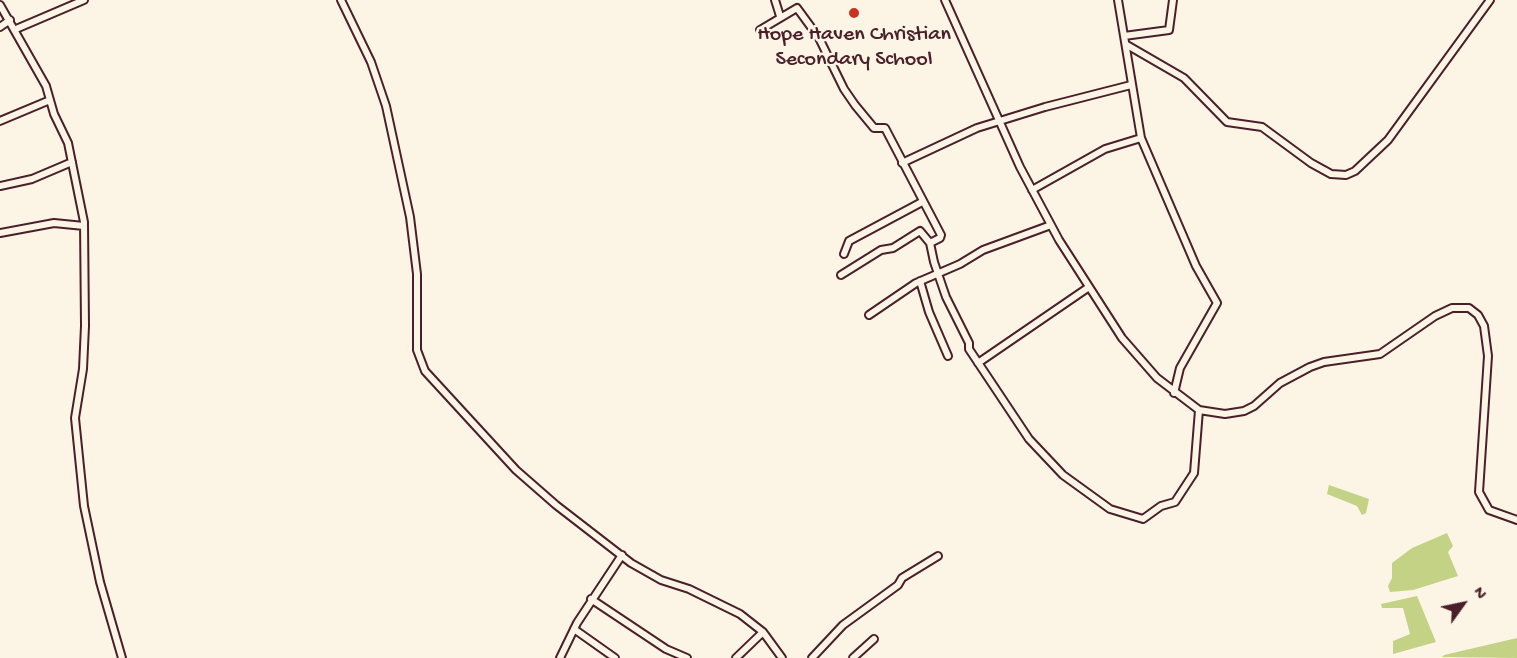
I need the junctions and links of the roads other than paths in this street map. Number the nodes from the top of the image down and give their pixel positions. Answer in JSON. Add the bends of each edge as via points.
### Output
{"nodes":[{"id":1,"x":84,"y":0,"type":"edge"},
{"id":2,"x":341,"y":0,"type":"edge"},
{"id":3,"x":775,"y":0,"type":"edge"},
{"id":4,"x":945,"y":0,"type":"edge"},
{"id":5,"x":1118,"y":0,"type":"edge"},
{"id":6,"x":1173,"y":0,"type":"edge"},
{"id":7,"x":1490,"y":0,"type":"edge"},
{"id":8,"x":0,"y":5,"type":"edge"},
{"id":9,"x":780,"y":16,"type":"junction"},
{"id":10,"x":10,"y":20,"type":"junction"},
{"id":11,"x":0,"y":27,"type":"edge"},
{"id":12,"x":16,"y":29,"type":"junction"},
{"id":13,"x":760,"y":30,"type":"dead end"},
{"id":14,"x":1124,"y":36,"type":"junction"},
{"id":15,"x":1127,"y":45,"type":"junction"},
{"id":16,"x":1131,"y":84,"type":"junction"},
{"id":17,"x":50,"y":100,"type":"junction"},
{"id":18,"x":0,"y":121,"type":"edge"},
{"id":19,"x":1000,"y":121,"type":"junction"},
{"id":20,"x":1141,"y":138,"type":"junction"},
{"id":21,"x":72,"y":162,"type":"junction"},
{"id":22,"x":902,"y":163,"type":"junction"},
{"id":23,"x":0,"y":186,"type":"edge"},
{"id":24,"x":1032,"y":190,"type":"junction"},
{"id":25,"x":922,"y":202,"type":"junction"},
{"id":26,"x":1051,"y":225,"type":"junction"},
{"id":27,"x":84,"y":226,"type":"junction"},
{"id":28,"x":0,"y":233,"type":"edge"},
{"id":29,"x":930,"y":243,"type":"junction"},
{"id":30,"x":844,"y":254,"type":"dead end"},
{"id":31,"x":937,"y":274,"type":"junction"},
{"id":32,"x":841,"y":275,"type":"dead end"},
{"id":33,"x":920,"y":281,"type":"junction"},
{"id":34,"x":1089,"y":287,"type":"junction"},
{"id":35,"x":869,"y":315,"type":"dead end"},
{"id":36,"x":948,"y":356,"type":"dead end"},
{"id":37,"x":978,"y":363,"type":"junction"},
{"id":38,"x":1174,"y":393,"type":"junction"},
{"id":39,"x":1199,"y":410,"type":"junction"},
{"id":40,"x":1517,"y":520,"type":"edge"},
{"id":41,"x":622,"y":555,"type":"junction"},
{"id":42,"x":938,"y":556,"type":"dead end"},
{"id":43,"x":591,"y":599,"type":"junction"},
{"id":44,"x":574,"y":629,"type":"junction"},
{"id":45,"x":763,"y":632,"type":"junction"},
{"id":46,"x":874,"y":639,"type":"dead end"},
{"id":47,"x":122,"y":658,"type":"edge"},
{"id":48,"x":560,"y":658,"type":"edge"},
{"id":49,"x":615,"y":658,"type":"edge"},
{"id":50,"x":687,"y":658,"type":"edge"},
{"id":51,"x":736,"y":658,"type":"edge"},
{"id":52,"x":782,"y":658,"type":"edge"},
{"id":53,"x":812,"y":658,"type":"edge"},
{"id":54,"x":853,"y":658,"type":"edge"}],
"edges":[{"from":1,"to":12,"type":"street"},
{"from":2,"to":41,"type":"street","via":[[371,62],[386,106],[410,217],[417,274],[420,362],[516,470]]},
{"from":3,"to":9,"type":"street"},
{"from":4,"to":19,"type":"street"},
{"from":5,"to":14,"type":"street"},
{"from":6,"to":14,"type":"street","via":[[1168,30]]},
{"from":7,"to":15,"type":"street","via":[[1388,140],[1346,175],[1330,174],[1262,127],[1227,122],[1184,78]]},
{"from":8,"to":10,"type":"street"},
{"from":9,"to":13,"type":"street"},
{"from":9,"to":22,"type":"street","via":[[795,7],[801,12],[819,38],[844,89],[871,125],[885,128]]},
{"from":10,"to":11,"type":"street"},
{"from":10,"to":12,"type":"street"},
{"from":12,"to":17,"type":"street"},
{"from":14,"to":15,"type":"street"},
{"from":15,"to":16,"type":"street"},
{"from":16,"to":19,"type":"street"},
{"from":16,"to":20,"type":"street"},
{"from":17,"to":18,"type":"street"},
{"from":17,"to":21,"type":"street"},
{"from":19,"to":22,"type":"street"},
{"from":19,"to":24,"type":"street"},
{"from":20,"to":24,"type":"street","via":[[1105,149]]},
{"from":20,"to":38,"type":"street","via":[[1196,266],[1217,303],[1180,368]]},
{"from":21,"to":23,"type":"street","via":[[32,179]]},
{"from":21,"to":27,"type":"street"},
{"from":22,"to":25,"type":"street"},
{"from":24,"to":26,"type":"street"},
{"from":25,"to":29,"type":"street","via":[[941,235]]},
{"from":25,"to":30,"type":"street","via":[[849,241]]},
{"from":26,"to":31,"type":"street","via":[[983,250]]},
{"from":26,"to":34,"type":"street"},
{"from":27,"to":28,"type":"street","via":[[54,223]]},
{"from":27,"to":47,"type":"street","via":[[83,369],[75,418],[84,506]]},
{"from":29,"to":31,"type":"street"},
{"from":29,"to":32,"type":"street","via":[[920,231]]},
{"from":31,"to":33,"type":"street"},
{"from":31,"to":37,"type":"street"},
{"from":33,"to":35,"type":"street"},
{"from":33,"to":36,"type":"street"},
{"from":34,"to":37,"type":"street"},
{"from":34,"to":38,"type":"street","via":[[1133,352]]},
{"from":37,"to":39,"type":"street","via":[[1042,454],[1081,490],[1128,517],[1143,519],[1161,506],[1175,502],[1183,490],[1194,473]]},
{"from":38,"to":39,"type":"street"},
{"from":39,"to":40,"type":"street","via":[[1225,414],[1244,411],[1280,383],[1310,368],[1324,362],[1380,354],[1435,316],[1452,308],[1469,308],[1484,326],[1488,356],[1479,492],[1489,510]]},
{"from":41,"to":43,"type":"street"},
{"from":41,"to":45,"type":"street","via":[[661,580],[740,614]]},
{"from":42,"to":53,"type":"street","via":[[902,578],[843,625]]},
{"from":43,"to":44,"type":"street"},
{"from":43,"to":50,"type":"street","via":[[666,649]]},
{"from":44,"to":48,"type":"street"},
{"from":44,"to":49,"type":"street"},
{"from":45,"to":51,"type":"street"},
{"from":45,"to":52,"type":"street"},
{"from":46,"to":54,"type":"street"}]}
